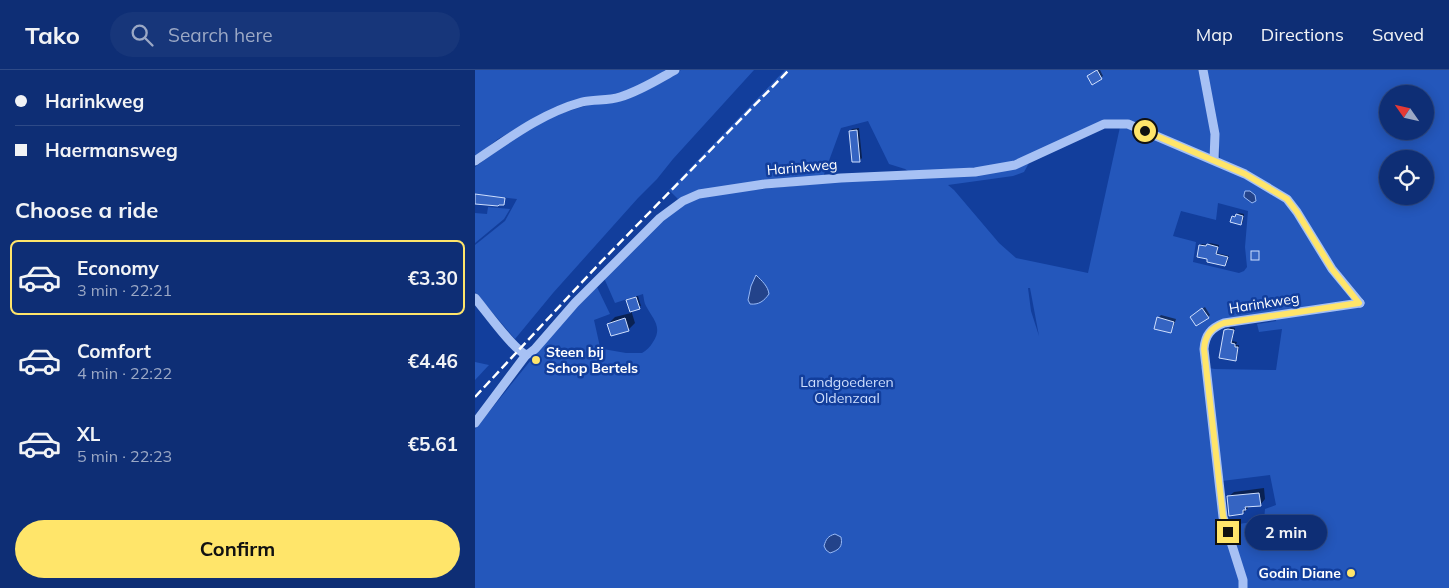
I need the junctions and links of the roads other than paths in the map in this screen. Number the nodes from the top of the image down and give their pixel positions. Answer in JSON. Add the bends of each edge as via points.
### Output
{"nodes":[{"id":1,"x":675,"y":70,"type":"edge"},
{"id":2,"x":1203,"y":70,"type":"edge"},
{"id":3,"x":1215,"y":160,"type":"junction"},
{"id":4,"x":475,"y":161,"type":"edge"},
{"id":5,"x":475,"y":298,"type":"edge"},
{"id":6,"x":526,"y":355,"type":"junction"},
{"id":7,"x":475,"y":423,"type":"edge"},
{"id":8,"x":1243,"y":588,"type":"edge"}],
"edges":[{"from":1,"to":4,"type":"street","via":[[619,98],[583,102],[549,115]]},
{"from":2,"to":3,"type":"street","via":[[1215,134]]},
{"from":3,"to":6,"type":"street","name":"Harinkweg","via":[[1128,124],[1104,124],[1015,165],[975,172],[765,184],[699,194],[660,218],[575,303],[533,352]]},
{"from":3,"to":8,"type":"street","name":"Harinkweg","via":[[1287,199],[1332,269],[1359,303],[1224,323],[1211,330],[1205,342],[1223,516]]},
{"from":5,"to":6,"type":"street"},
{"from":6,"to":7,"type":"street","name":"Harinkweg"}]}
